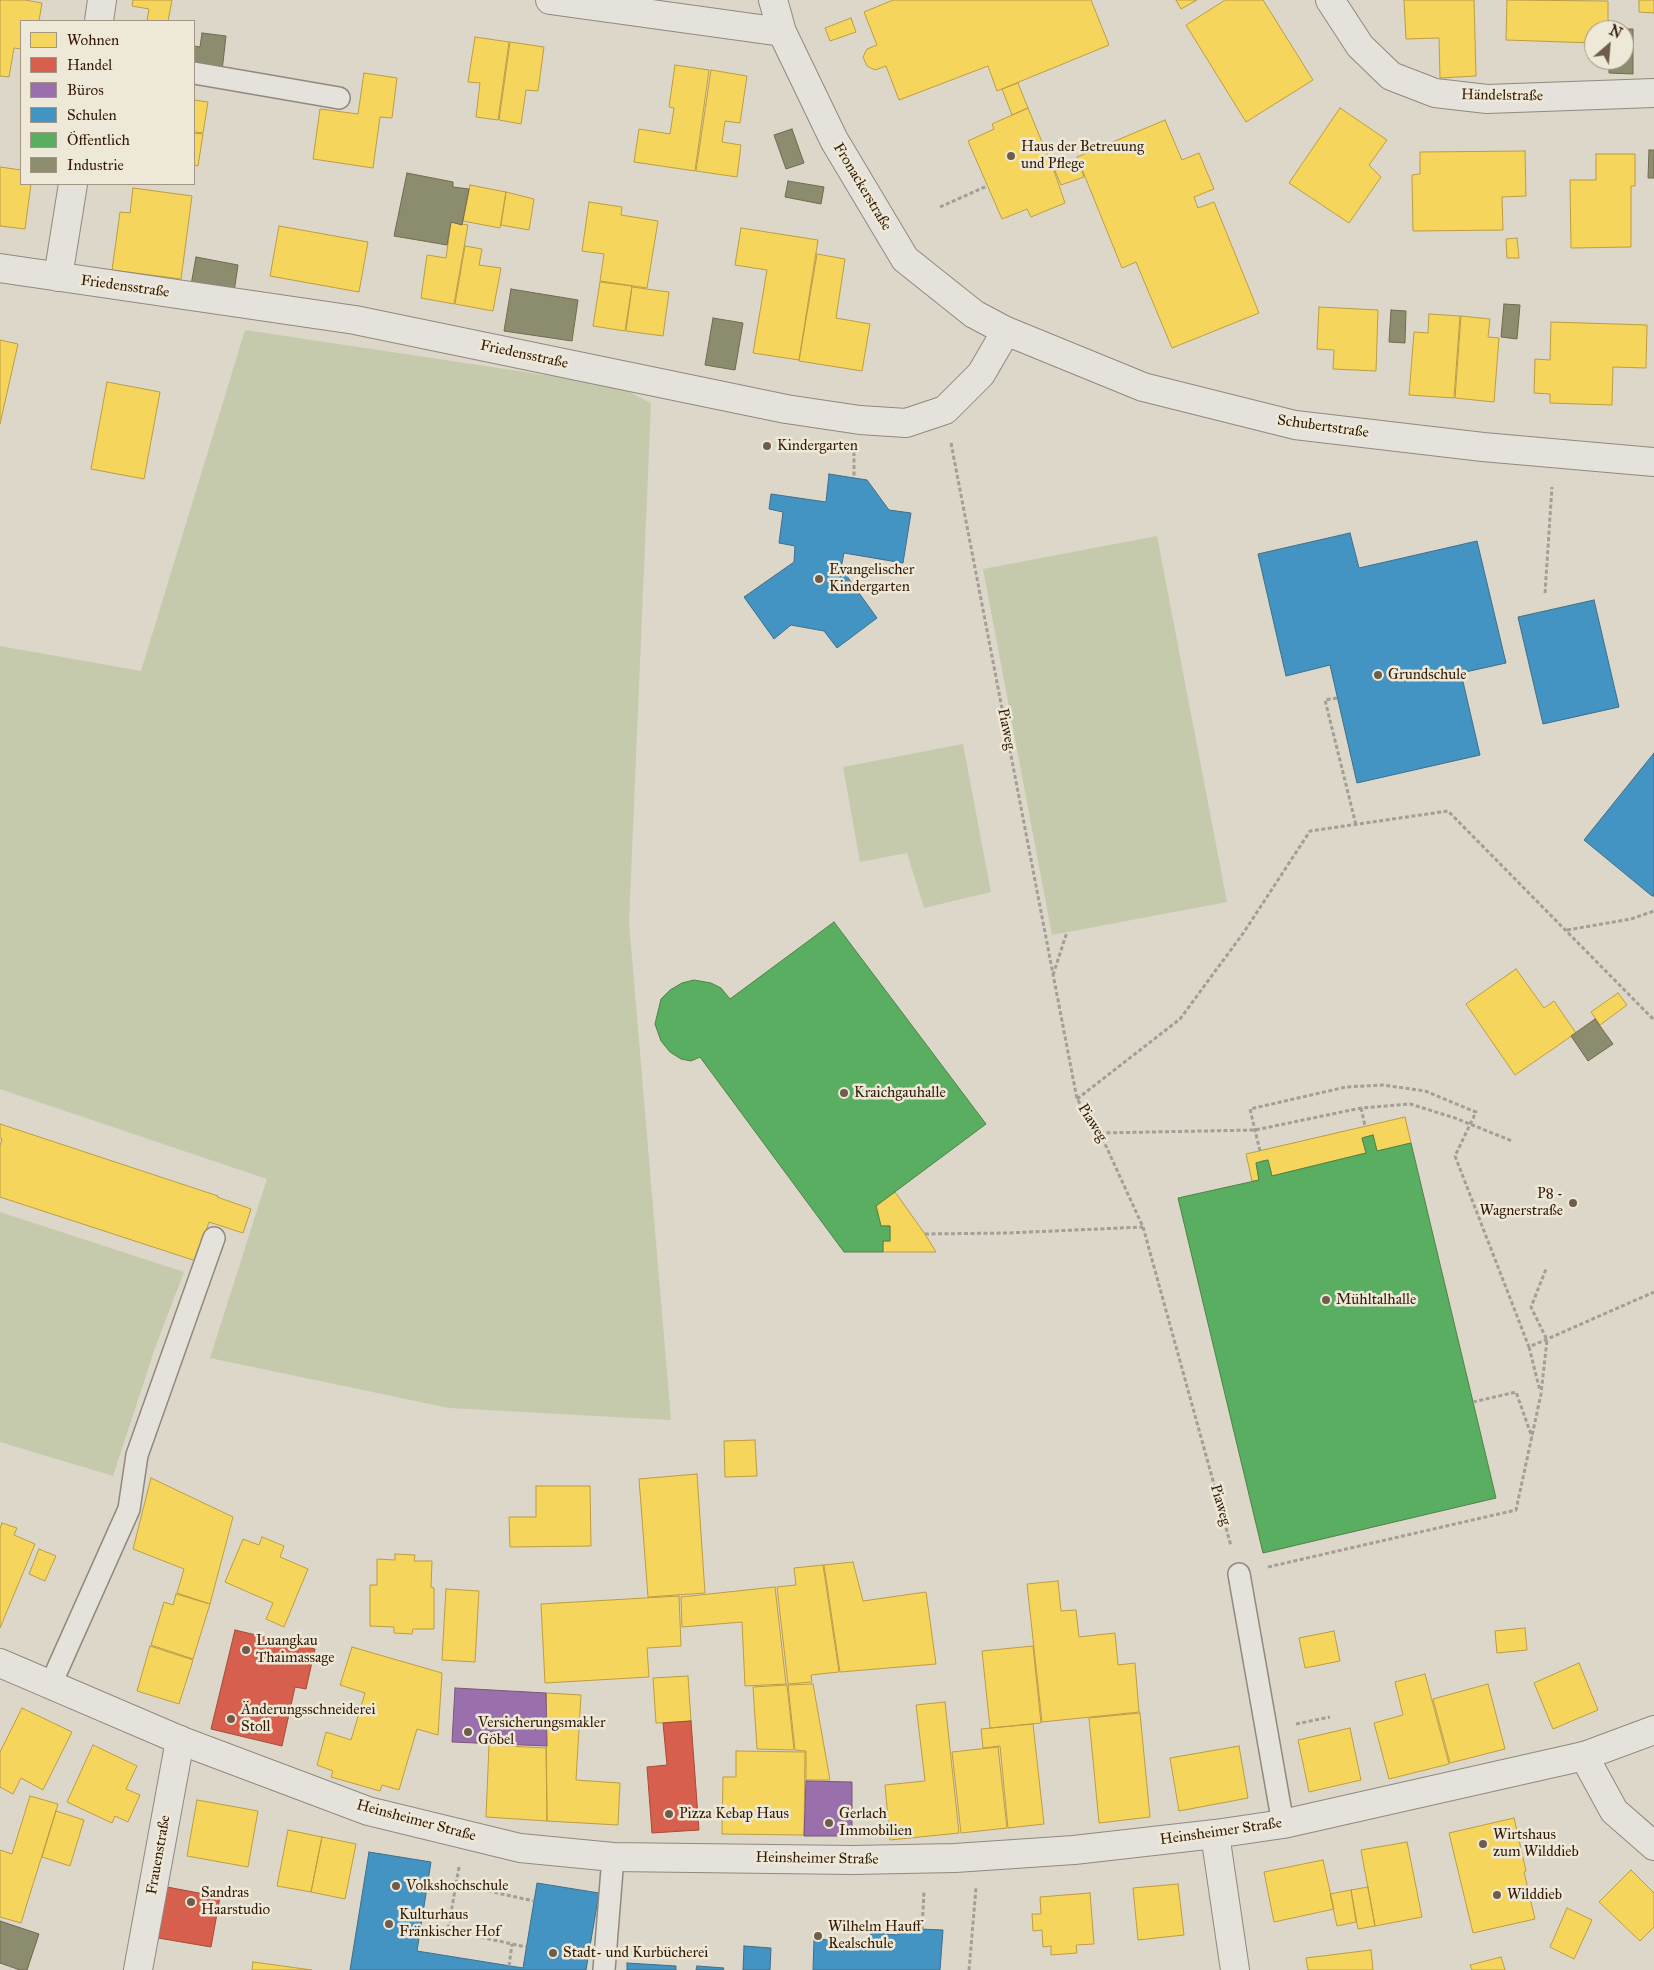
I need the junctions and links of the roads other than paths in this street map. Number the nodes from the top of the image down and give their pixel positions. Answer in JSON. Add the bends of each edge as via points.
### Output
{"nodes":[{"id":1,"x":102,"y":0,"type":"edge"},
{"id":2,"x":550,"y":0,"type":"edge"},
{"id":3,"x":773,"y":0,"type":"edge"},
{"id":4,"x":1330,"y":0,"type":"edge"},
{"id":5,"x":99,"y":20,"type":"edge"},
{"id":6,"x":782,"y":32,"type":"junction"},
{"id":7,"x":195,"y":73,"type":"edge"},
{"id":8,"x":1654,"y":93,"type":"edge"},
{"id":9,"x":339,"y":98,"type":"dead end"},
{"id":10,"x":73,"y":185,"type":"edge"},
{"id":11,"x":0,"y":268,"type":"edge"},
{"id":12,"x":58,"y":277,"type":"junction"},
{"id":13,"x":1006,"y":331,"type":"junction"},
{"id":14,"x":1654,"y":462,"type":"edge"},
{"id":15,"x":214,"y":1238,"type":"dead end"},
{"id":16,"x":1239,"y":1574,"type":"road end"},
{"id":17,"x":0,"y":1664,"type":"edge"},
{"id":18,"x":50,"y":1686,"type":"junction"},
{"id":19,"x":1654,"y":1730,"type":"edge"},
{"id":20,"x":180,"y":1740,"type":"junction"},
{"id":21,"x":1584,"y":1756,"type":"junction"},
{"id":22,"x":1283,"y":1824,"type":"junction"},
{"id":23,"x":1215,"y":1834,"type":"junction"},
{"id":24,"x":1654,"y":1846,"type":"edge"},
{"id":25,"x":613,"y":1857,"type":"junction"},
{"id":26,"x":138,"y":1970,"type":"edge"},
{"id":27,"x":604,"y":1970,"type":"edge"},
{"id":28,"x":1235,"y":1970,"type":"edge"}],
"edges":[{"from":1,"to":5,"type":"street"},
{"from":2,"to":6,"type":"street"},
{"from":3,"to":6,"type":"street","name":"Fronackerstraße"},
{"from":4,"to":8,"type":"street","name":"Händelstraße","via":[[1360,46],[1391,76],[1435,93],[1487,99]]},
{"from":6,"to":13,"type":"street","name":"Fronackerstraße","via":[[834,140],[905,259],[974,314]]},
{"from":7,"to":9,"type":"lane"},
{"from":10,"to":12,"type":"street"},
{"from":11,"to":12,"type":"street","name":"Friedensstraße"},
{"from":12,"to":13,"type":"street","name":"Friedensstraße","via":[[355,320],[786,409],[906,423],[945,410],[981,374]]},
{"from":13,"to":14,"type":"street","name":"Schubertstraße","via":[[1143,387],[1295,425],[1483,448]]},
{"from":15,"to":18,"type":"lane","via":[[137,1455],[129,1509]]},
{"from":16,"to":22,"type":"lane"},
{"from":17,"to":18,"type":"street","name":"Heinsheimer Straße"},
{"from":18,"to":20,"type":"street","name":"Heinsheimer Straße"},
{"from":19,"to":21,"type":"street","name":"Heinsheimer Straße"},
{"from":20,"to":25,"type":"street","name":"Heinsheimer Straße","via":[[368,1811],[520,1848]]},
{"from":20,"to":26,"type":"street","name":"Frauenstraße"},
{"from":21,"to":22,"type":"street","name":"Heinsheimer Straße"},
{"from":21,"to":24,"type":"street","via":[[1614,1811]]},
{"from":22,"to":23,"type":"street","name":"Heinsheimer Straße"},
{"from":23,"to":25,"type":"street","name":"Heinsheimer Straße","via":[[1074,1850],[955,1858]]},
{"from":23,"to":28,"type":"street"},
{"from":25,"to":27,"type":"lane"}]}
